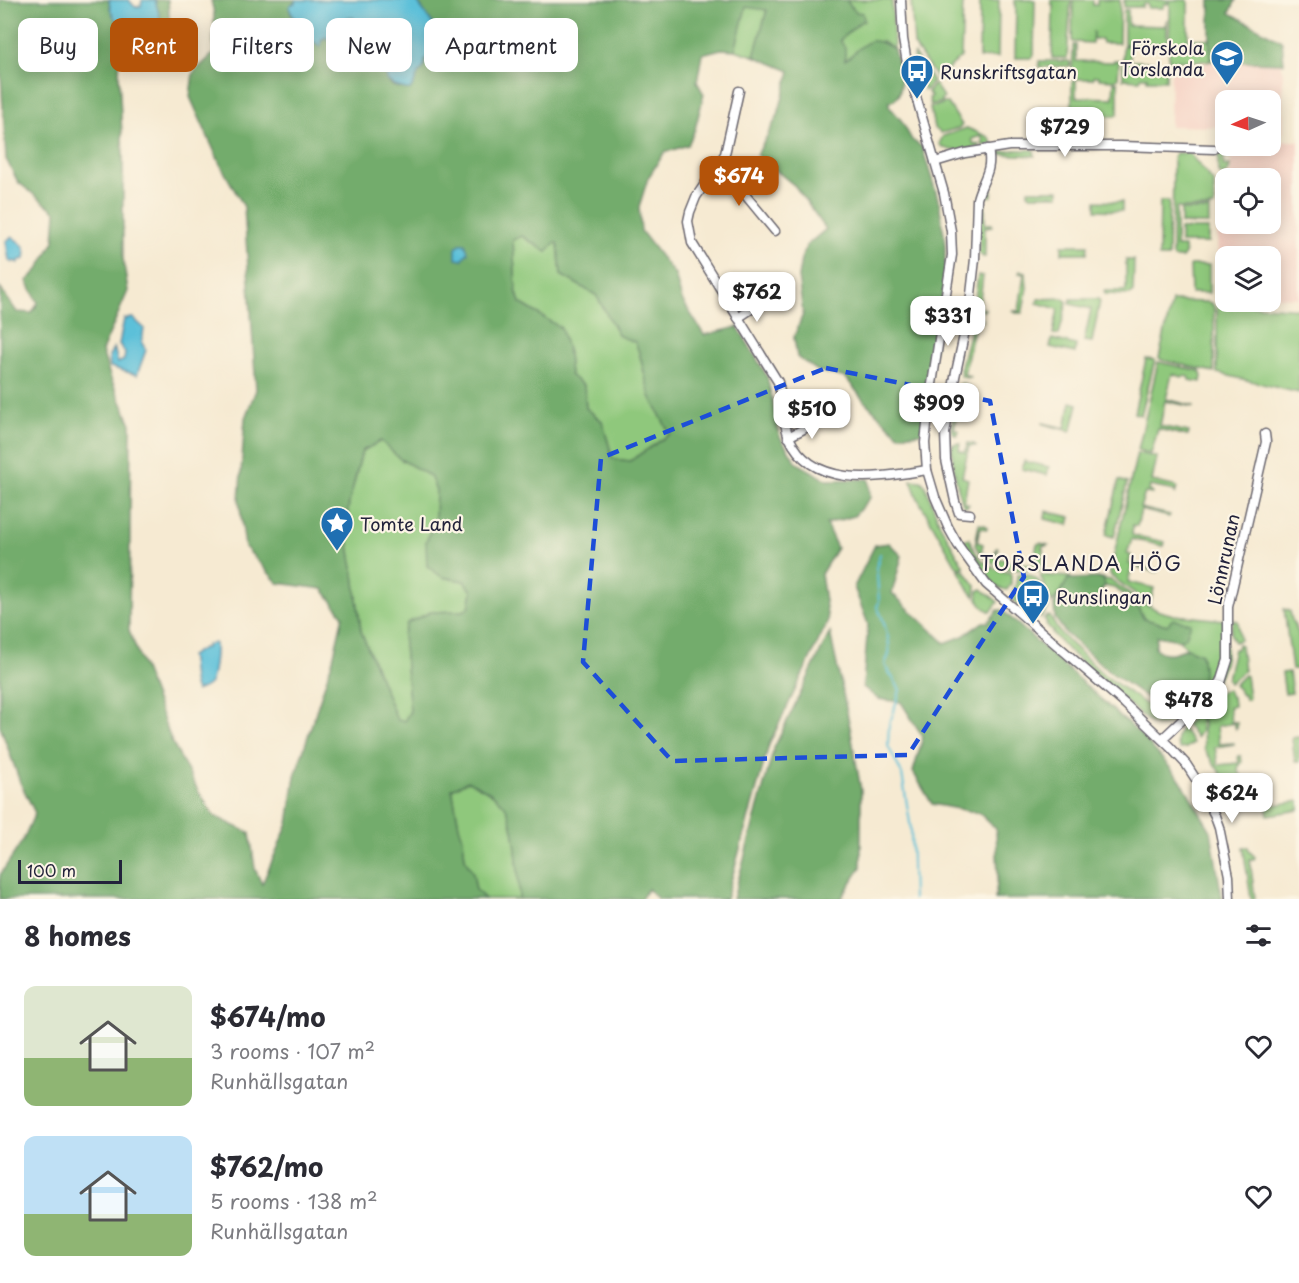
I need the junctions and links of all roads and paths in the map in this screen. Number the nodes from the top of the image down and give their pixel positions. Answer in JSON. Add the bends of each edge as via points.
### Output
{"nodes":[{"id":1,"x":901,"y":0,"type":"edge"},
{"id":2,"x":739,"y":91,"type":"dead end"},
{"id":3,"x":988,"y":149,"type":"junction"},
{"id":4,"x":1214,"y":150,"type":"dead end"},
{"id":5,"x":935,"y":162,"type":"junction"},
{"id":6,"x":715,"y":170,"type":"junction"},
{"id":7,"x":775,"y":231,"type":"dead end"},
{"id":8,"x":765,"y":300,"type":"dead end"},
{"id":9,"x":738,"y":318,"type":"junction"},
{"id":10,"x":823,"y":419,"type":"dead end"},
{"id":11,"x":1265,"y":434,"type":"dead end"},
{"id":12,"x":789,"y":437,"type":"junction"},
{"id":13,"x":927,"y":470,"type":"junction"},
{"id":14,"x":970,"y":514,"type":"dead end"},
{"id":15,"x":1162,"y":739,"type":"junction"},
{"id":16,"x":1230,"y":899,"type":"edge"}],
"edges":[{"from":1,"to":5,"type":"street","via":[[908,69]]},
{"from":2,"to":6,"type":"street","via":[[727,147]]},
{"from":3,"to":4,"type":"street","via":[[1072,145]]},
{"from":3,"to":5,"type":"street"},
{"from":3,"to":14,"type":"street","via":[[987,175],[976,199],[969,312],[945,433],[955,501],[959,513]]},
{"from":5,"to":13,"type":"street","via":[[951,231],[952,255],[927,419]]},
{"from":6,"to":7,"type":"street","via":[[742,191]]},
{"from":6,"to":9,"type":"street","via":[[693,204],[689,231],[692,243]]},
{"from":8,"to":9,"type":"street"},
{"from":9,"to":12,"type":"street","via":[[777,382]]},
{"from":10,"to":12,"type":"street"},
{"from":11,"to":15,"type":"street","name":"Lönnrunan","via":[[1228,607],[1225,672],[1214,690]]},
{"from":12,"to":13,"type":"street","via":[[816,468],[841,476]]},
{"from":13,"to":15,"type":"street","via":[[948,527],[987,584]]},
{"from":15,"to":16,"type":"street","via":[[1186,764],[1215,816],[1224,846]]}]}
